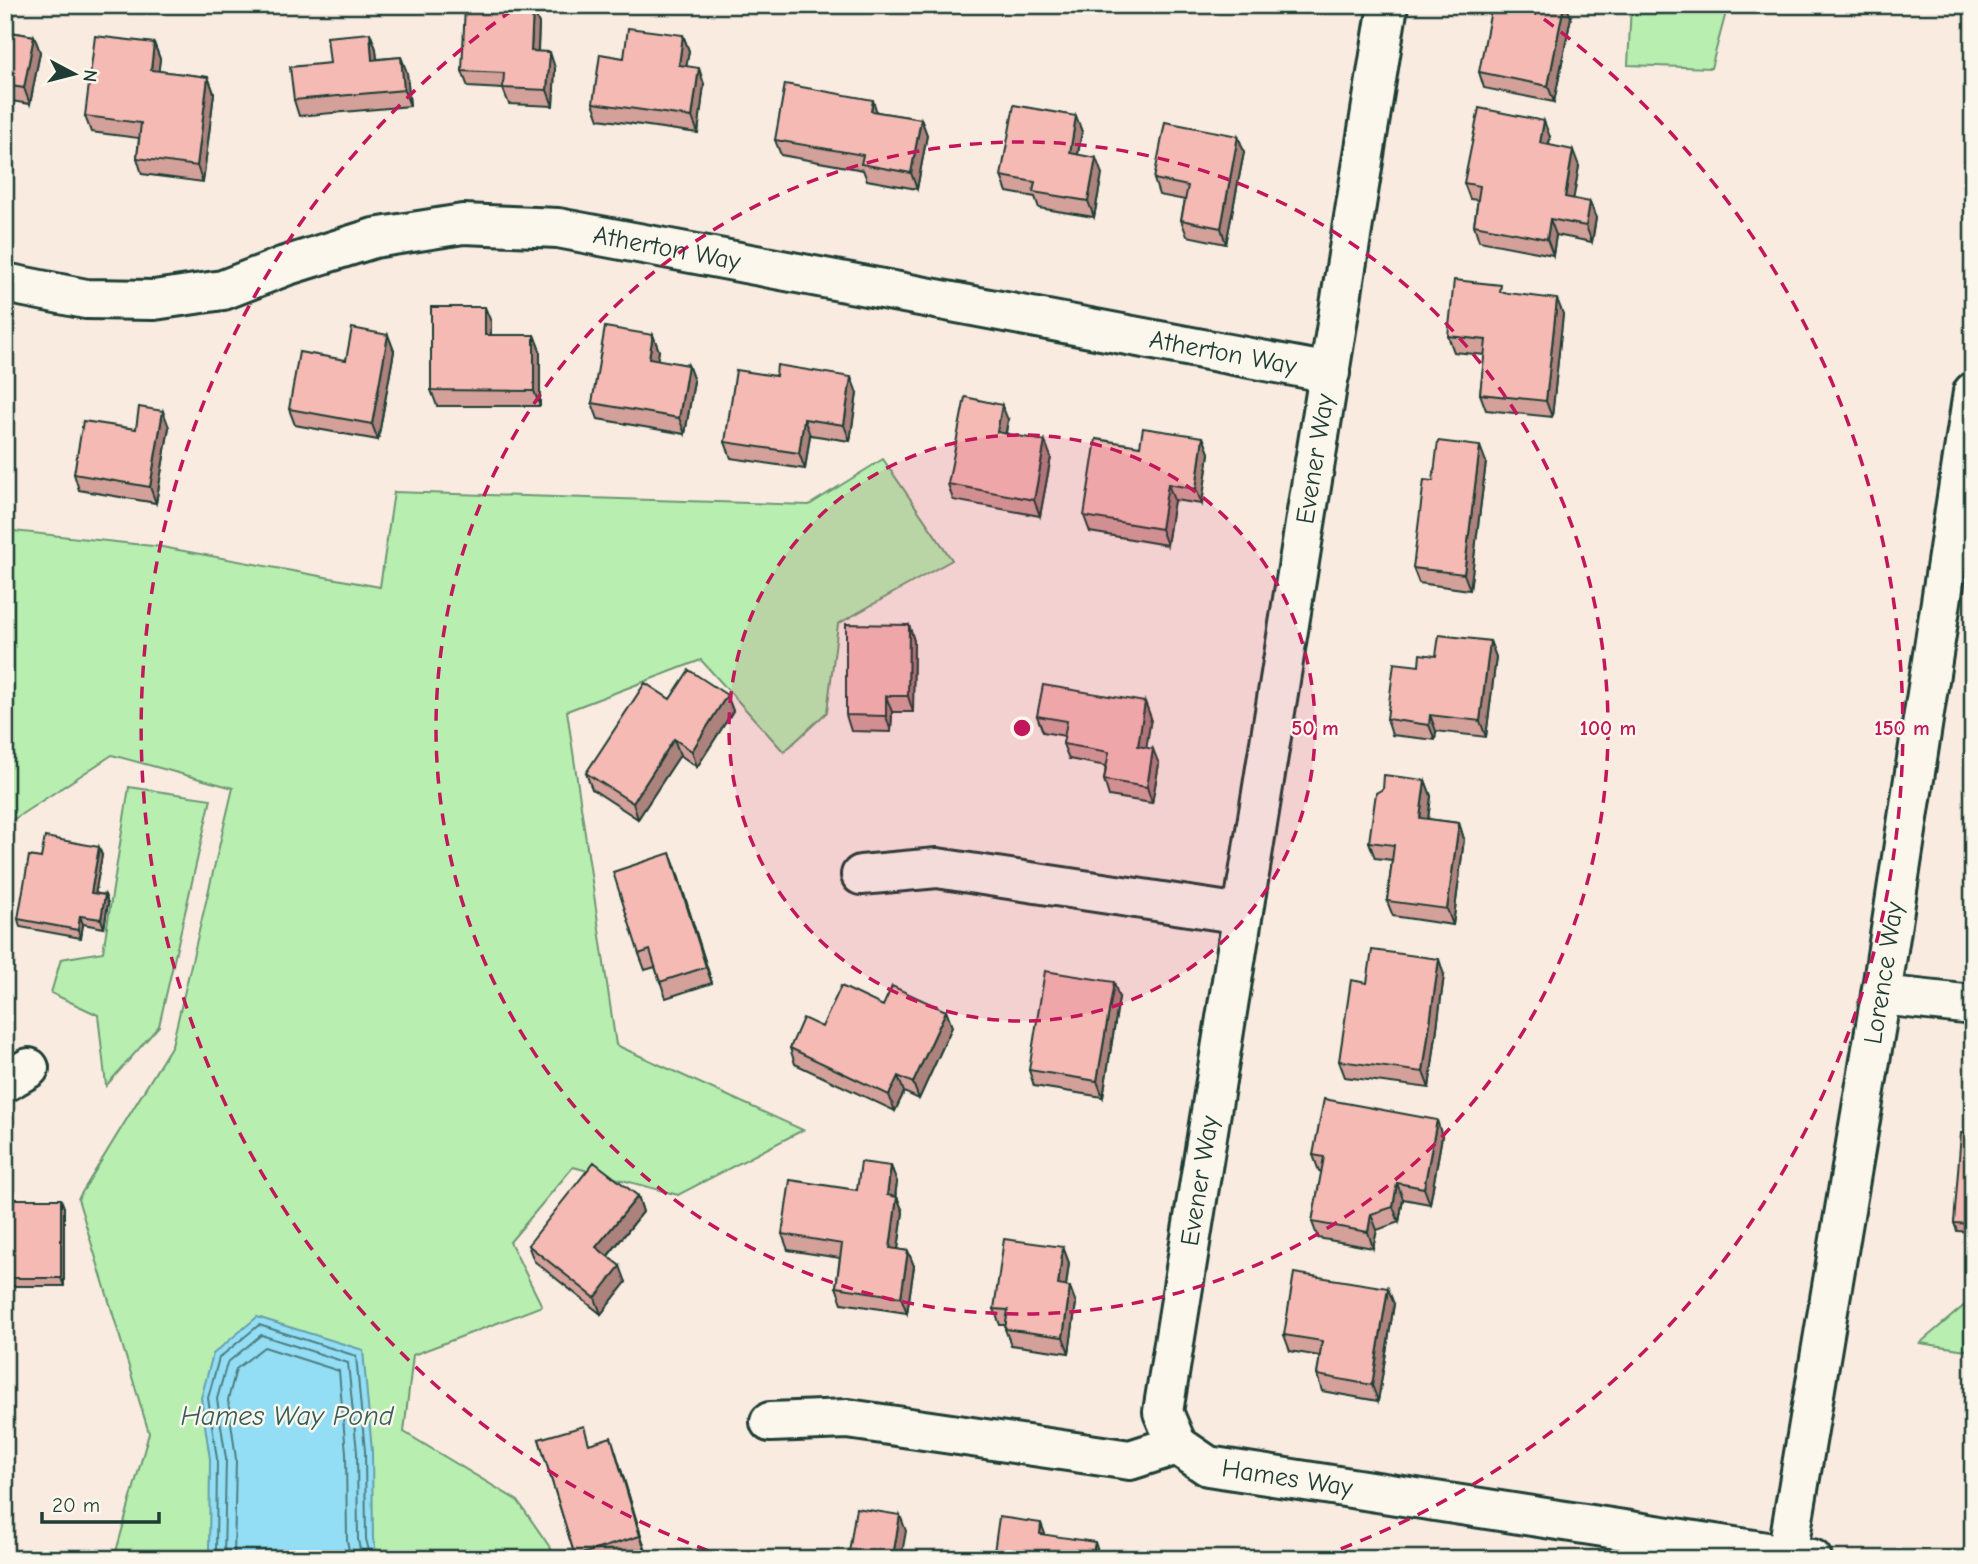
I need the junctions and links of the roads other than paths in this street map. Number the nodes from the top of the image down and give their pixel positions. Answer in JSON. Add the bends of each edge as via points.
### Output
{"nodes":[{"id":1,"x":1388,"y":5,"type":"edge"},
{"id":2,"x":5,"y":284,"type":"edge"},
{"id":3,"x":1330,"y":373,"type":"junction"},
{"id":4,"x":1973,"y":392,"type":"edge"},
{"id":5,"x":1969,"y":445,"type":"edge"},
{"id":6,"x":861,"y":875,"type":"dead end"},
{"id":7,"x":1242,"y":914,"type":"junction"},
{"id":8,"x":1881,"y":995,"type":"junction"},
{"id":9,"x":1973,"y":1005,"type":"edge"},
{"id":10,"x":770,"y":1422,"type":"dead end"},
{"id":11,"x":1177,"y":1445,"type":"junction"},
{"id":12,"x":1799,"y":1557,"type":"edge"}],
"edges":[{"from":1,"to":3,"type":"street","name":"Evener Way"},
{"from":2,"to":3,"type":"street","name":"Atherton Way","via":[[86,299],[154,300],[223,290],[374,238],[463,224],[558,228]]},
{"from":3,"to":7,"type":"street","name":"Evener Way"},
{"from":4,"to":5,"type":"street","name":"Lorence Way"},
{"from":5,"to":8,"type":"street","name":"Lorence Way"},
{"from":6,"to":7,"type":"street","via":[[937,868]]},
{"from":7,"to":11,"type":"street","name":"Evener Way","via":[[1163,1412]]},
{"from":8,"to":9,"type":"street"},
{"from":8,"to":12,"type":"street","name":"Lorence Way"},
{"from":10,"to":11,"type":"street","via":[[848,1419],[1130,1460]]},
{"from":11,"to":12,"type":"street","name":"Hames Way","via":[[1208,1466]]}]}
